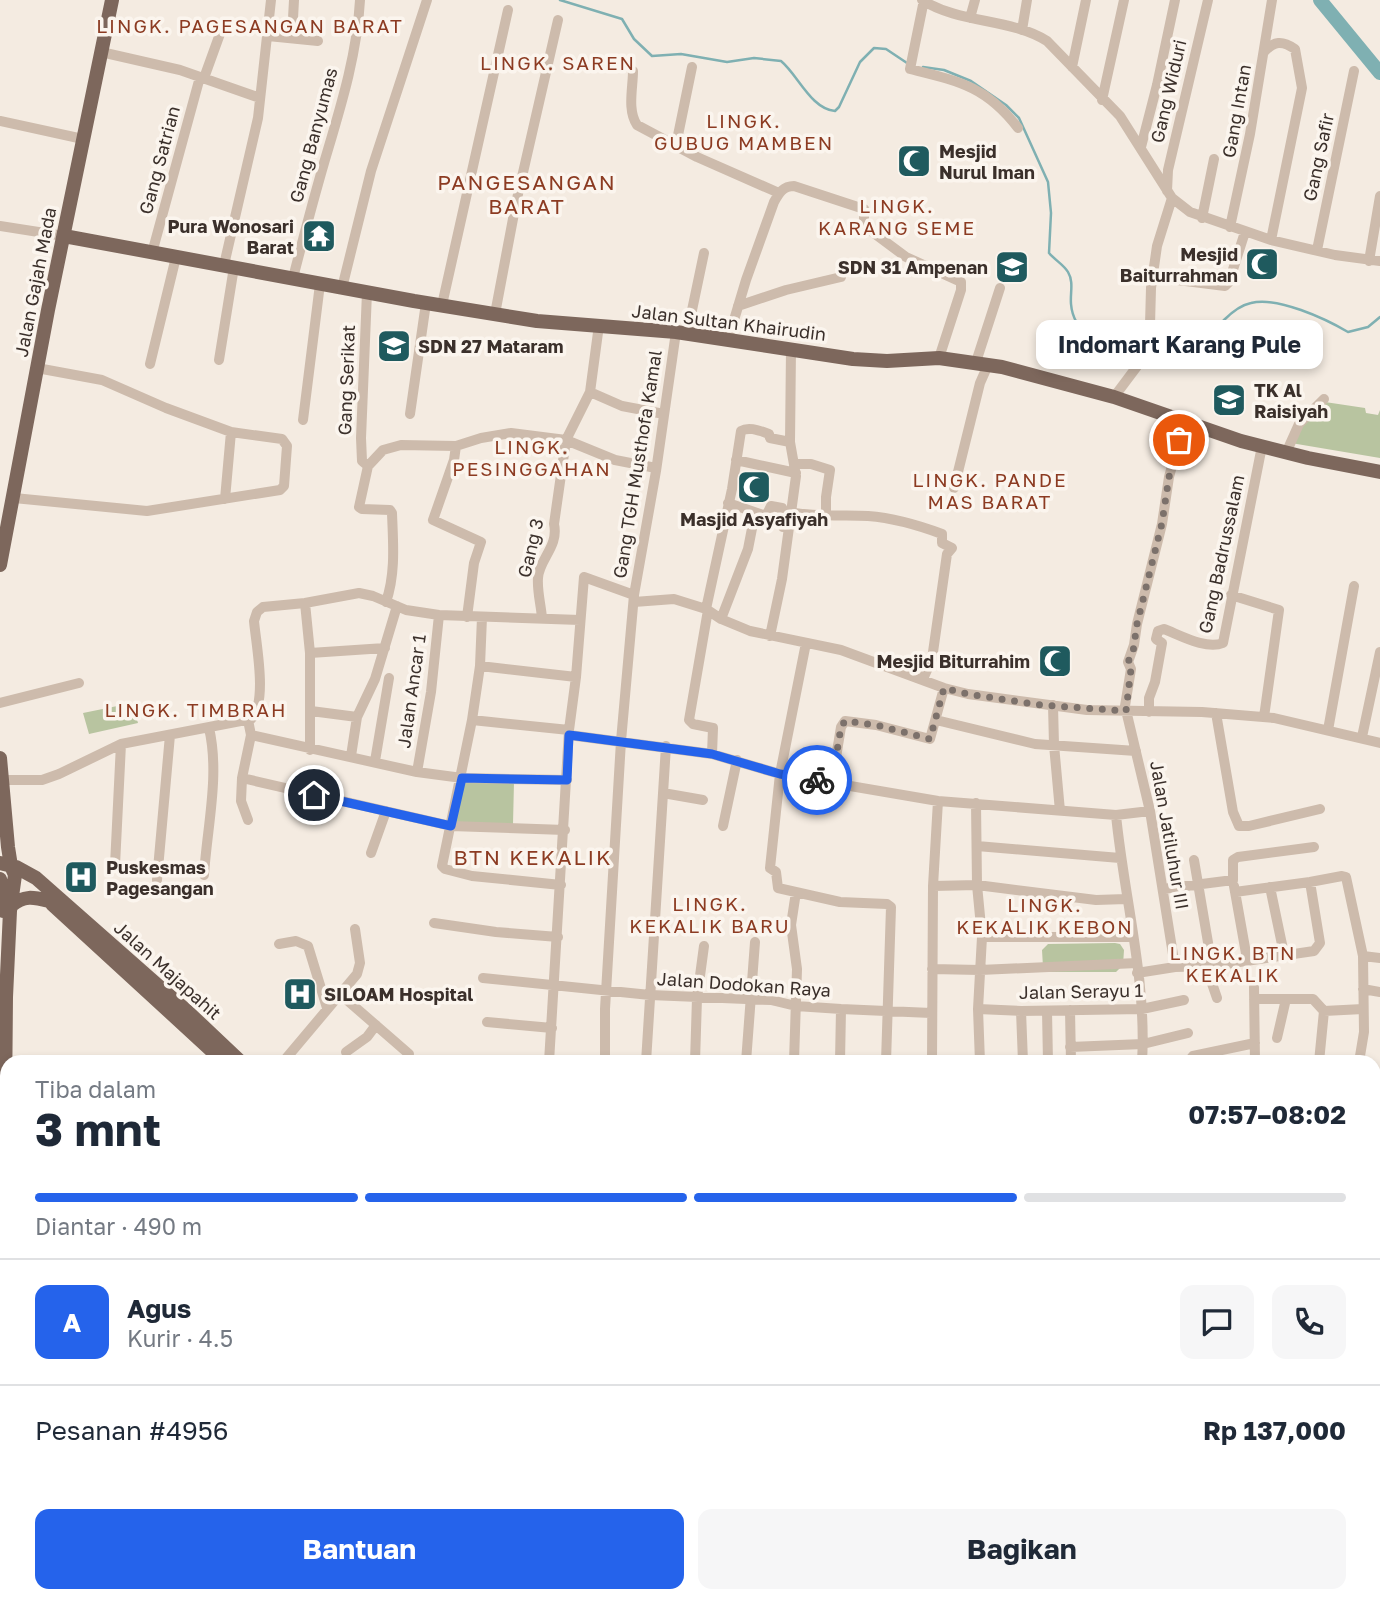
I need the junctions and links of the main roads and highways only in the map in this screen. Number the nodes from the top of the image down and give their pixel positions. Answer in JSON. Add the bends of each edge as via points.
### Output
{"nodes":[{"id":1,"x":110,"y":2,"type":"edge"},
{"id":2,"x":64,"y":236,"type":"junction"},
{"id":3,"x":1380,"y":471,"type":"edge"},
{"id":4,"x":8,"y":504,"type":"edge"},
{"id":5,"x":0,"y":565,"type":"edge"},
{"id":6,"x":0,"y":758,"type":"edge"},
{"id":7,"x":6,"y":883,"type":"edge"},
{"id":8,"x":49,"y":901,"type":"junction"},
{"id":9,"x":0,"y":951,"type":"edge"},
{"id":10,"x":4,"y":1055,"type":"edge"},
{"id":11,"x":216,"y":1055,"type":"edge"},
{"id":12,"x":233,"y":1055,"type":"edge"}],
"edges":[{"from":1,"to":2,"type":"main road","name":"Jalan Gajah Mada"},
{"from":2,"to":3,"type":"main road","name":"Jalan Sultan Khairudin","via":[[537,321],[682,333],[869,360],[939,358],[982,363],[1114,397],[1219,435]]},
{"from":2,"to":4,"type":"main road","name":"Jalan Gajah Mada"},
{"from":4,"to":5,"type":"main road","name":"Jalan Gajah Mada"},
{"from":6,"to":7,"type":"main road","via":[[8,847]]},
{"from":7,"to":8,"type":"main road","via":[[23,897]]},
{"from":7,"to":8,"type":"main road","name":"Jalan Majapahit","via":[[32,885]]},
{"from":7,"to":9,"type":"main road"},
{"from":7,"to":10,"type":"main road"},
{"from":7,"to":12,"type":"main road","name":"Jalan Majapahit","via":[[36,878]]},
{"from":8,"to":11,"type":"main road","name":"Jalan Majapahit"}]}
